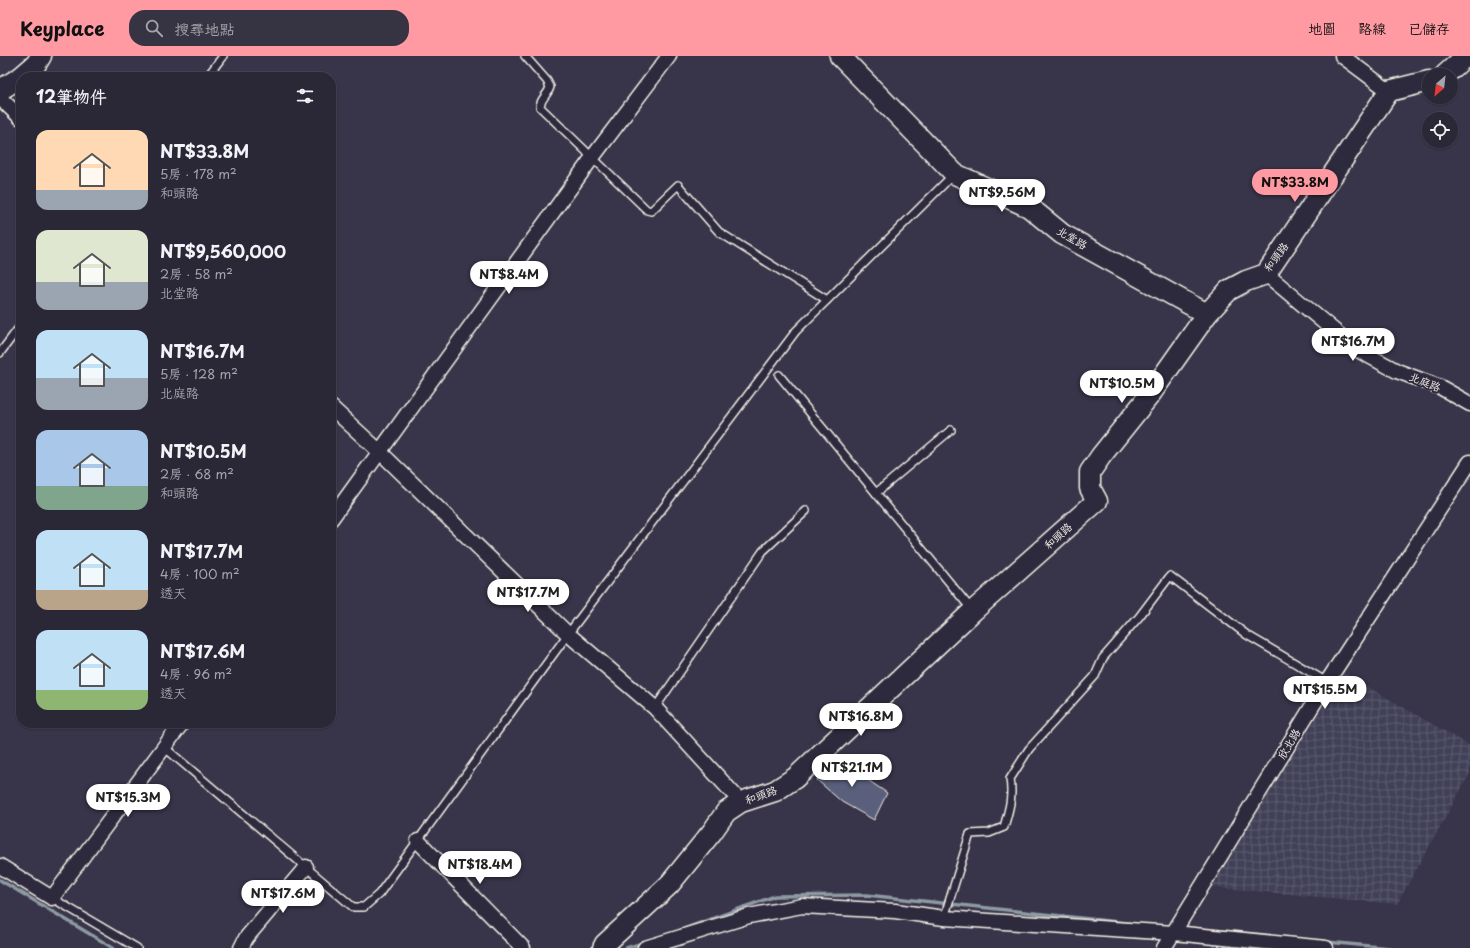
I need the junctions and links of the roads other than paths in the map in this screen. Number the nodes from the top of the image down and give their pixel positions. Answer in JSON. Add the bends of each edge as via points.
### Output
{"nodes":[{"id":1,"x":41,"y":56,"type":"edge"},
{"id":2,"x":223,"y":56,"type":"edge"},
{"id":3,"x":525,"y":56,"type":"edge"},
{"id":4,"x":669,"y":56,"type":"edge"},
{"id":5,"x":840,"y":56,"type":"edge"},
{"id":6,"x":1342,"y":56,"type":"edge"},
{"id":7,"x":1466,"y":56,"type":"edge"},
{"id":8,"x":1453,"y":68,"type":"edge"},
{"id":9,"x":27,"y":72,"type":"edge"},
{"id":10,"x":211,"y":72,"type":"edge"},
{"id":11,"x":16,"y":80,"type":"edge"},
{"id":12,"x":1422,"y":83,"type":"edge"},
{"id":13,"x":0,"y":90,"type":"edge"},
{"id":14,"x":1389,"y":91,"type":"junction"},
{"id":15,"x":0,"y":98,"type":"edge"},
{"id":16,"x":16,"y":113,"type":"edge"},
{"id":17,"x":592,"y":158,"type":"junction"},
{"id":18,"x":955,"y":174,"type":"junction"},
{"id":19,"x":1266,"y":274,"type":"junction"},
{"id":20,"x":827,"y":300,"type":"junction"},
{"id":21,"x":1208,"y":314,"type":"junction"},
{"id":22,"x":16,"y":332,"type":"edge"},
{"id":23,"x":0,"y":353,"type":"edge"},
{"id":24,"x":779,"y":375,"type":"dead end"},
{"id":25,"x":1470,"y":404,"type":"edge"},
{"id":26,"x":336,"y":412,"type":"edge"},
{"id":27,"x":951,"y":430,"type":"dead end"},
{"id":28,"x":380,"y":452,"type":"junction"},
{"id":29,"x":1470,"y":462,"type":"edge"},
{"id":30,"x":876,"y":493,"type":"junction"},
{"id":31,"x":806,"y":511,"type":"dead end"},
{"id":32,"x":336,"y":512,"type":"edge"},
{"id":33,"x":973,"y":611,"type":"junction"},
{"id":34,"x":568,"y":634,"type":"junction"},
{"id":35,"x":1327,"y":682,"type":"junction"},
{"id":36,"x":655,"y":708,"type":"junction"},
{"id":37,"x":178,"y":728,"type":"edge"},
{"id":38,"x":164,"y":747,"type":"junction"},
{"id":39,"x":741,"y":802,"type":"junction"},
{"id":40,"x":418,"y":841,"type":"junction"},
{"id":41,"x":0,"y":866,"type":"edge"},
{"id":42,"x":306,"y":867,"type":"junction"},
{"id":43,"x":52,"y":898,"type":"junction"},
{"id":44,"x":944,"y":918,"type":"junction"},
{"id":45,"x":1174,"y":933,"type":"junction"},
{"id":46,"x":602,"y":946,"type":"edge"},
{"id":47,"x":652,"y":947,"type":"edge"},
{"id":48,"x":138,"y":948,"type":"edge"},
{"id":49,"x":241,"y":948,"type":"edge"},
{"id":50,"x":523,"y":948,"type":"edge"},
{"id":51,"x":1164,"y":948,"type":"edge"},
{"id":52,"x":1326,"y":948,"type":"edge"}],
"edges":[{"from":1,"to":9,"type":"street"},
{"from":2,"to":10,"type":"lane"},
{"from":3,"to":17,"type":"lane","via":[[550,87],[540,107]]},
{"from":4,"to":17,"type":"street"},
{"from":5,"to":18,"type":"street","name":"北堂路"},
{"from":6,"to":14,"type":"street"},
{"from":7,"to":8,"type":"street"},
{"from":11,"to":13,"type":"street"},
{"from":12,"to":14,"type":"street"},
{"from":14,"to":19,"type":"street","name":"和頭路"},
{"from":15,"to":16,"type":"street"},
{"from":17,"to":20,"type":"lane","via":[[647,210],[651,211],[678,185],[719,232]]},
{"from":17,"to":28,"type":"street"},
{"from":18,"to":20,"type":"lane"},
{"from":18,"to":21,"type":"street","name":"北堂路","via":[[1029,207],[1062,234]]},
{"from":19,"to":21,"type":"street","name":"和頭路","via":[[1229,290]]},
{"from":19,"to":25,"type":"street","name":"北庭路","via":[[1356,349],[1397,371],[1440,387]]},
{"from":20,"to":34,"type":"lane","via":[[796,331]]},
{"from":21,"to":33,"type":"street","name":"和頭路","via":[[1090,472],[1090,488],[1097,501]]},
{"from":22,"to":23,"type":"lane"},
{"from":24,"to":30,"type":"lane"},
{"from":26,"to":28,"type":"street"},
{"from":27,"to":30,"type":"lane"},
{"from":28,"to":32,"type":"street"},
{"from":28,"to":34,"type":"street"},
{"from":29,"to":35,"type":"street","name":"欣北路"},
{"from":30,"to":33,"type":"lane"},
{"from":31,"to":36,"type":"lane","via":[[763,551]]},
{"from":33,"to":39,"type":"street","name":"和頭路","via":[[795,778],[776,791]]},
{"from":34,"to":36,"type":"street"},
{"from":34,"to":40,"type":"lane"},
{"from":35,"to":44,"type":"lane","via":[[1247,635],[1170,576],[1103,658],[1095,676],[1029,749],[1010,779],[1012,792],[1004,827],[989,833],[970,834]]},
{"from":35,"to":45,"type":"street","name":"欣北路"},
{"from":36,"to":39,"type":"street"},
{"from":37,"to":38,"type":"street"},
{"from":38,"to":42,"type":"lane"},
{"from":38,"to":43,"type":"street"},
{"from":39,"to":46,"type":"street","name":"和頭路","via":[[726,812],[669,885]]},
{"from":40,"to":42,"type":"lane","via":[[379,894],[364,908],[353,907]]},
{"from":40,"to":50,"type":"street"},
{"from":41,"to":43,"type":"street"},
{"from":42,"to":49,"type":"street","via":[[246,938]]},
{"from":43,"to":48,"type":"lane"},
{"from":44,"to":45,"type":"street"},
{"from":44,"to":47,"type":"street","via":[[895,911],[802,906],[749,916]]},
{"from":45,"to":51,"type":"street","name":"欣北路"},
{"from":45,"to":52,"type":"street"}]}
